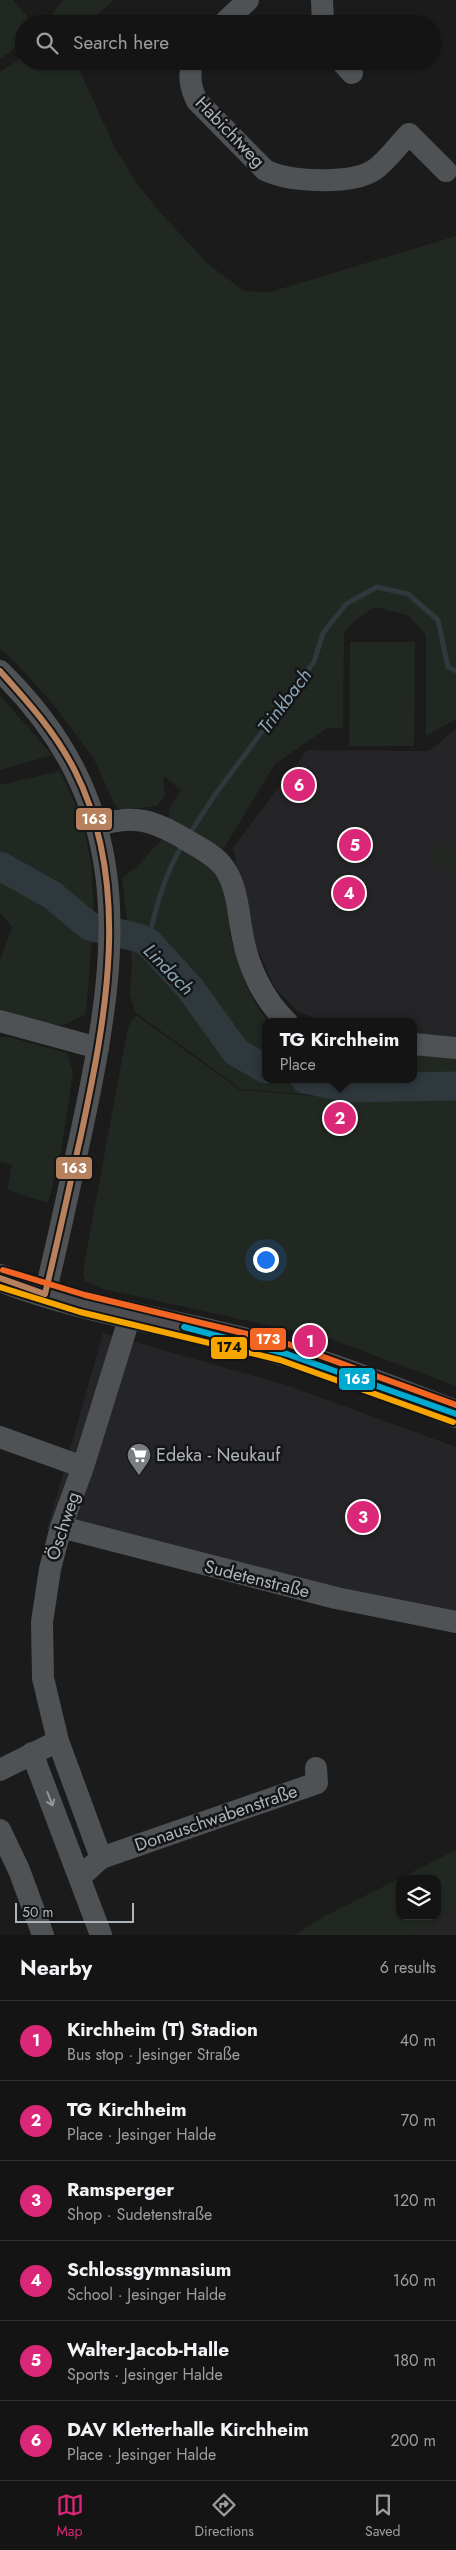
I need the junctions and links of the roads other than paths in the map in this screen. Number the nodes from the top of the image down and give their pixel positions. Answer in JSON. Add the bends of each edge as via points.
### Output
{"nodes":[{"id":1,"x":248,"y":0,"type":"edge"},
{"id":2,"x":322,"y":0,"type":"edge"},
{"id":3,"x":232,"y":15,"type":"edge"},
{"id":4,"x":322,"y":15,"type":"edge"},
{"id":5,"x":190,"y":70,"type":"edge"},
{"id":6,"x":446,"y":171,"type":"dead end"},
{"id":7,"x":0,"y":671,"type":"edge"},
{"id":8,"x":98,"y":825,"type":"junction"},
{"id":9,"x":284,"y":1018,"type":"edge"},
{"id":10,"x":0,"y":1021,"type":"edge"},
{"id":11,"x":417,"y":1044,"type":"edge"},
{"id":12,"x":98,"y":1048,"type":"junction"},
{"id":13,"x":456,"y":1048,"type":"edge"},
{"id":14,"x":0,"y":1278,"type":"edge"},
{"id":15,"x":45,"y":1294,"type":"junction"},
{"id":16,"x":130,"y":1316,"type":"junction"},
{"id":17,"x":456,"y":1414,"type":"edge"},
{"id":18,"x":0,"y":1437,"type":"edge"},
{"id":19,"x":83,"y":1467,"type":"junction"},
{"id":20,"x":61,"y":1527,"type":"junction"},
{"id":21,"x":456,"y":1622,"type":"edge"},
{"id":22,"x":58,"y":1741,"type":"junction"},
{"id":23,"x":32,"y":1753,"type":"junction"},
{"id":24,"x":316,"y":1768,"type":"dead end"},
{"id":25,"x":0,"y":1770,"type":"edge"},
{"id":26,"x":0,"y":1830,"type":"edge"},
{"id":27,"x":101,"y":1858,"type":"junction"},
{"id":28,"x":80,"y":1877,"type":"junction"},
{"id":29,"x":43,"y":1935,"type":"edge"},
{"id":30,"x":100,"y":1935,"type":"edge"}],
"edges":[{"from":1,"to":3,"type":"street"},
{"from":2,"to":4,"type":"street"},
{"from":5,"to":6,"type":"street","name":"Habichtweg","via":[[191,89],[197,101],[266,170],[277,176],[311,180],[345,178],[374,170],[409,134]]},
{"from":7,"to":8,"type":"street","via":[[42,717],[59,742],[74,767]]},
{"from":8,"to":9,"type":"street","via":[[134,818],[156,823],[223,866],[233,886],[250,961],[260,986]]},
{"from":8,"to":12,"type":"street","via":[[109,888],[109,962]]},
{"from":10,"to":12,"type":"street"},
{"from":11,"to":13,"type":"street"},
{"from":12,"to":15,"type":"street"},
{"from":14,"to":15,"type":"main road"},
{"from":15,"to":16,"type":"main road"},
{"from":16,"to":17,"type":"main road","via":[[225,1336],[320,1364]]},
{"from":16,"to":19,"type":"street","name":"Öschweg"},
{"from":18,"to":19,"type":"street"},
{"from":19,"to":20,"type":"street","name":"Öschweg"},
{"from":20,"to":21,"type":"street","name":"Sudetenstraße","via":[[336,1598]]},
{"from":20,"to":22,"type":"street","name":"Öschweg","via":[[50,1569],[42,1622],[43,1678]]},
{"from":22,"to":23,"type":"street"},
{"from":22,"to":27,"type":"street","name":"Öschweg"},
{"from":23,"to":25,"type":"street"},
{"from":23,"to":28,"type":"street","one_way":true},
{"from":24,"to":27,"type":"street","name":"Donauschwabenstraße","via":[[317,1783]]},
{"from":26,"to":29,"type":"street","via":[[20,1870]]},
{"from":27,"to":28,"type":"street"},
{"from":28,"to":30,"type":"street"}]}
